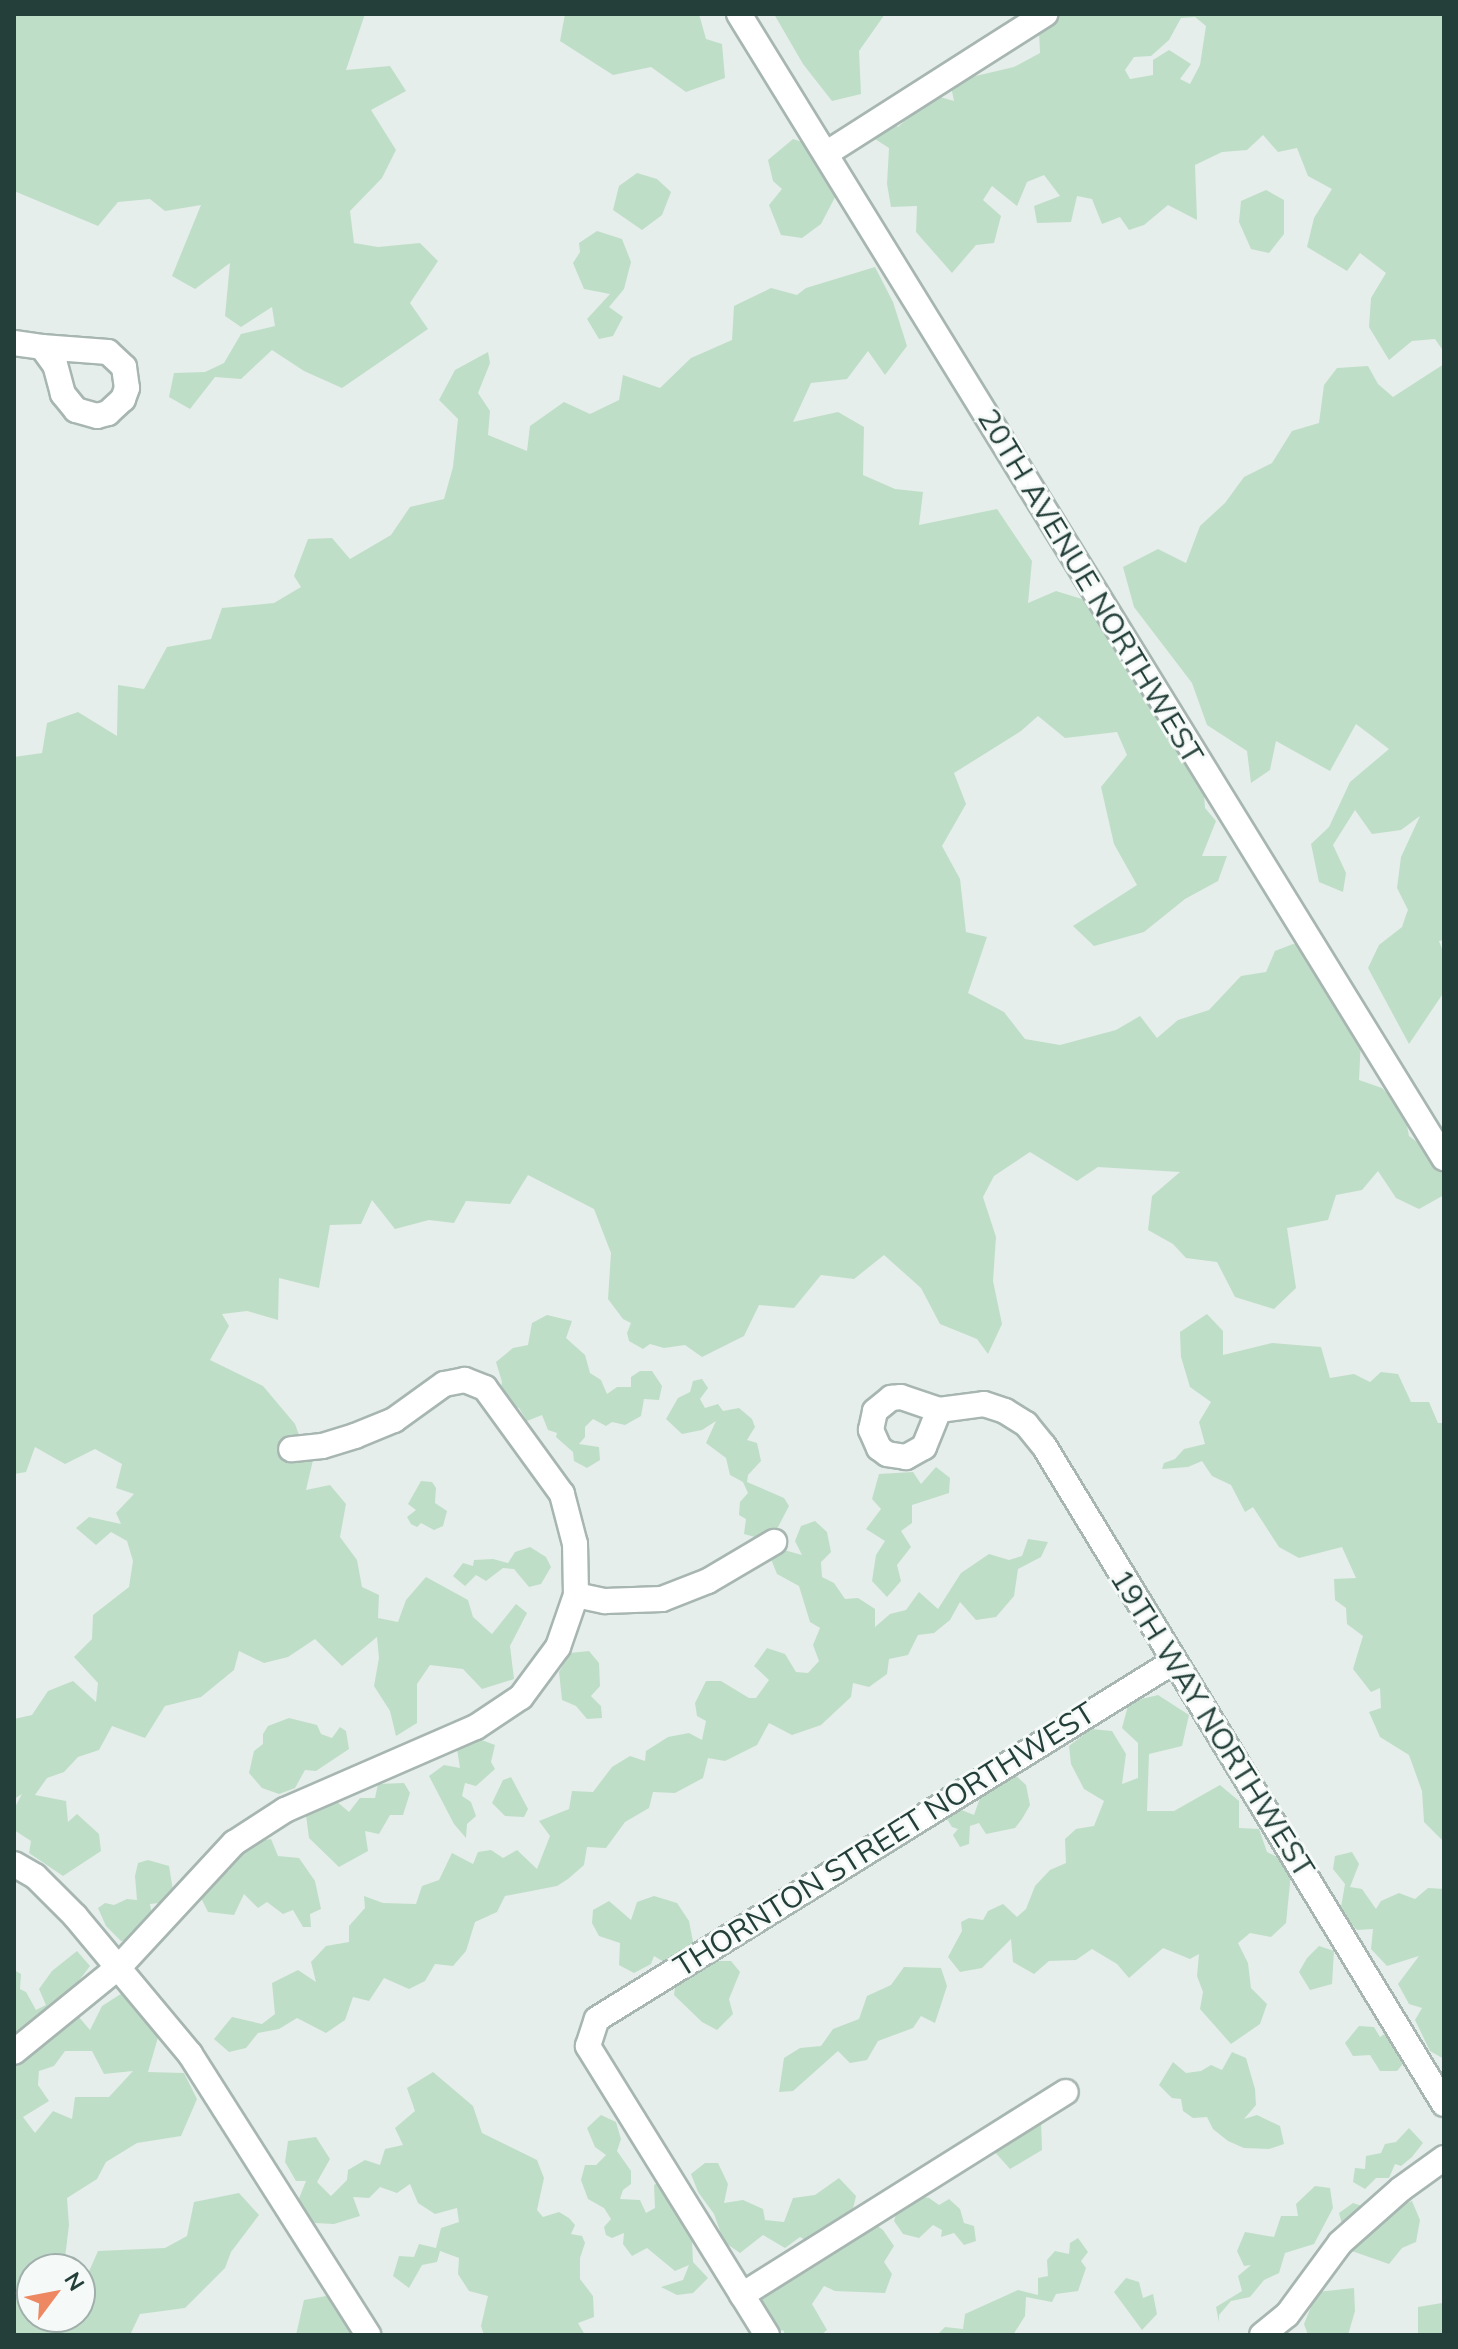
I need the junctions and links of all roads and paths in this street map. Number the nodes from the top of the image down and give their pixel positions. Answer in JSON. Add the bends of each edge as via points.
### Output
{"nodes":[{"id":1,"x":739,"y":14,"type":"edge"},
{"id":2,"x":1045,"y":14,"type":"edge"},
{"id":3,"x":827,"y":153,"type":"junction"},
{"id":4,"x":14,"y":343,"type":"edge"},
{"id":5,"x":42,"y":347,"type":"dead end"},
{"id":6,"x":1444,"y":1158,"type":"edge"},
{"id":7,"x":939,"y":1410,"type":"dead end"},
{"id":8,"x":291,"y":1449,"type":"dead end"},
{"id":9,"x":774,"y":1542,"type":"dead end"},
{"id":10,"x":576,"y":1595,"type":"junction"},
{"id":11,"x":1173,"y":1662,"type":"junction"},
{"id":12,"x":14,"y":1864,"type":"edge"},
{"id":13,"x":120,"y":1966,"type":"junction"},
{"id":14,"x":14,"y":2052,"type":"edge"},
{"id":15,"x":1066,"y":2092,"type":"dead end"},
{"id":16,"x":1444,"y":2104,"type":"edge"},
{"id":17,"x":1444,"y":2158,"type":"edge"},
{"id":18,"x":742,"y":2295,"type":"junction"},
{"id":19,"x":1270,"y":2332,"type":"edge"},
{"id":20,"x":368,"y":2335,"type":"edge"},
{"id":21,"x":767,"y":2335,"type":"edge"}],
"edges":[{"from":1,"to":3,"type":"street","name":"20TH AVENUE NORTHWEST"},
{"from":2,"to":3,"type":"street"},
{"from":3,"to":6,"type":"street","name":"20TH AVENUE NORTHWEST"},
{"from":4,"to":5,"type":"street"},
{"from":7,"to":11,"type":"street","name":"19TH WAY NORTHWEST","via":[[984,1404],[1026,1424]]},
{"from":8,"to":10,"type":"street","via":[[322,1446],[394,1420],[444,1384],[465,1380],[485,1388],[562,1494],[575,1544]]},
{"from":9,"to":10,"type":"street","via":[[708,1581],[662,1599],[605,1601]]},
{"from":10,"to":13,"type":"street","via":[[558,1647],[521,1697],[476,1727],[285,1810],[234,1843]]},
{"from":11,"to":16,"type":"street","name":"19TH WAY NORTHWEST"},
{"from":11,"to":18,"type":"street","name":"THORNTON STREET NORTHWEST","via":[[597,2019],[588,2046]]},
{"from":12,"to":13,"type":"street","via":[[35,1876]]},
{"from":13,"to":14,"type":"street"},
{"from":13,"to":20,"type":"street","via":[[217,2094]]},
{"from":15,"to":18,"type":"street"},
{"from":17,"to":19,"type":"street","via":[[1340,2243]]},
{"from":18,"to":21,"type":"street"}]}
